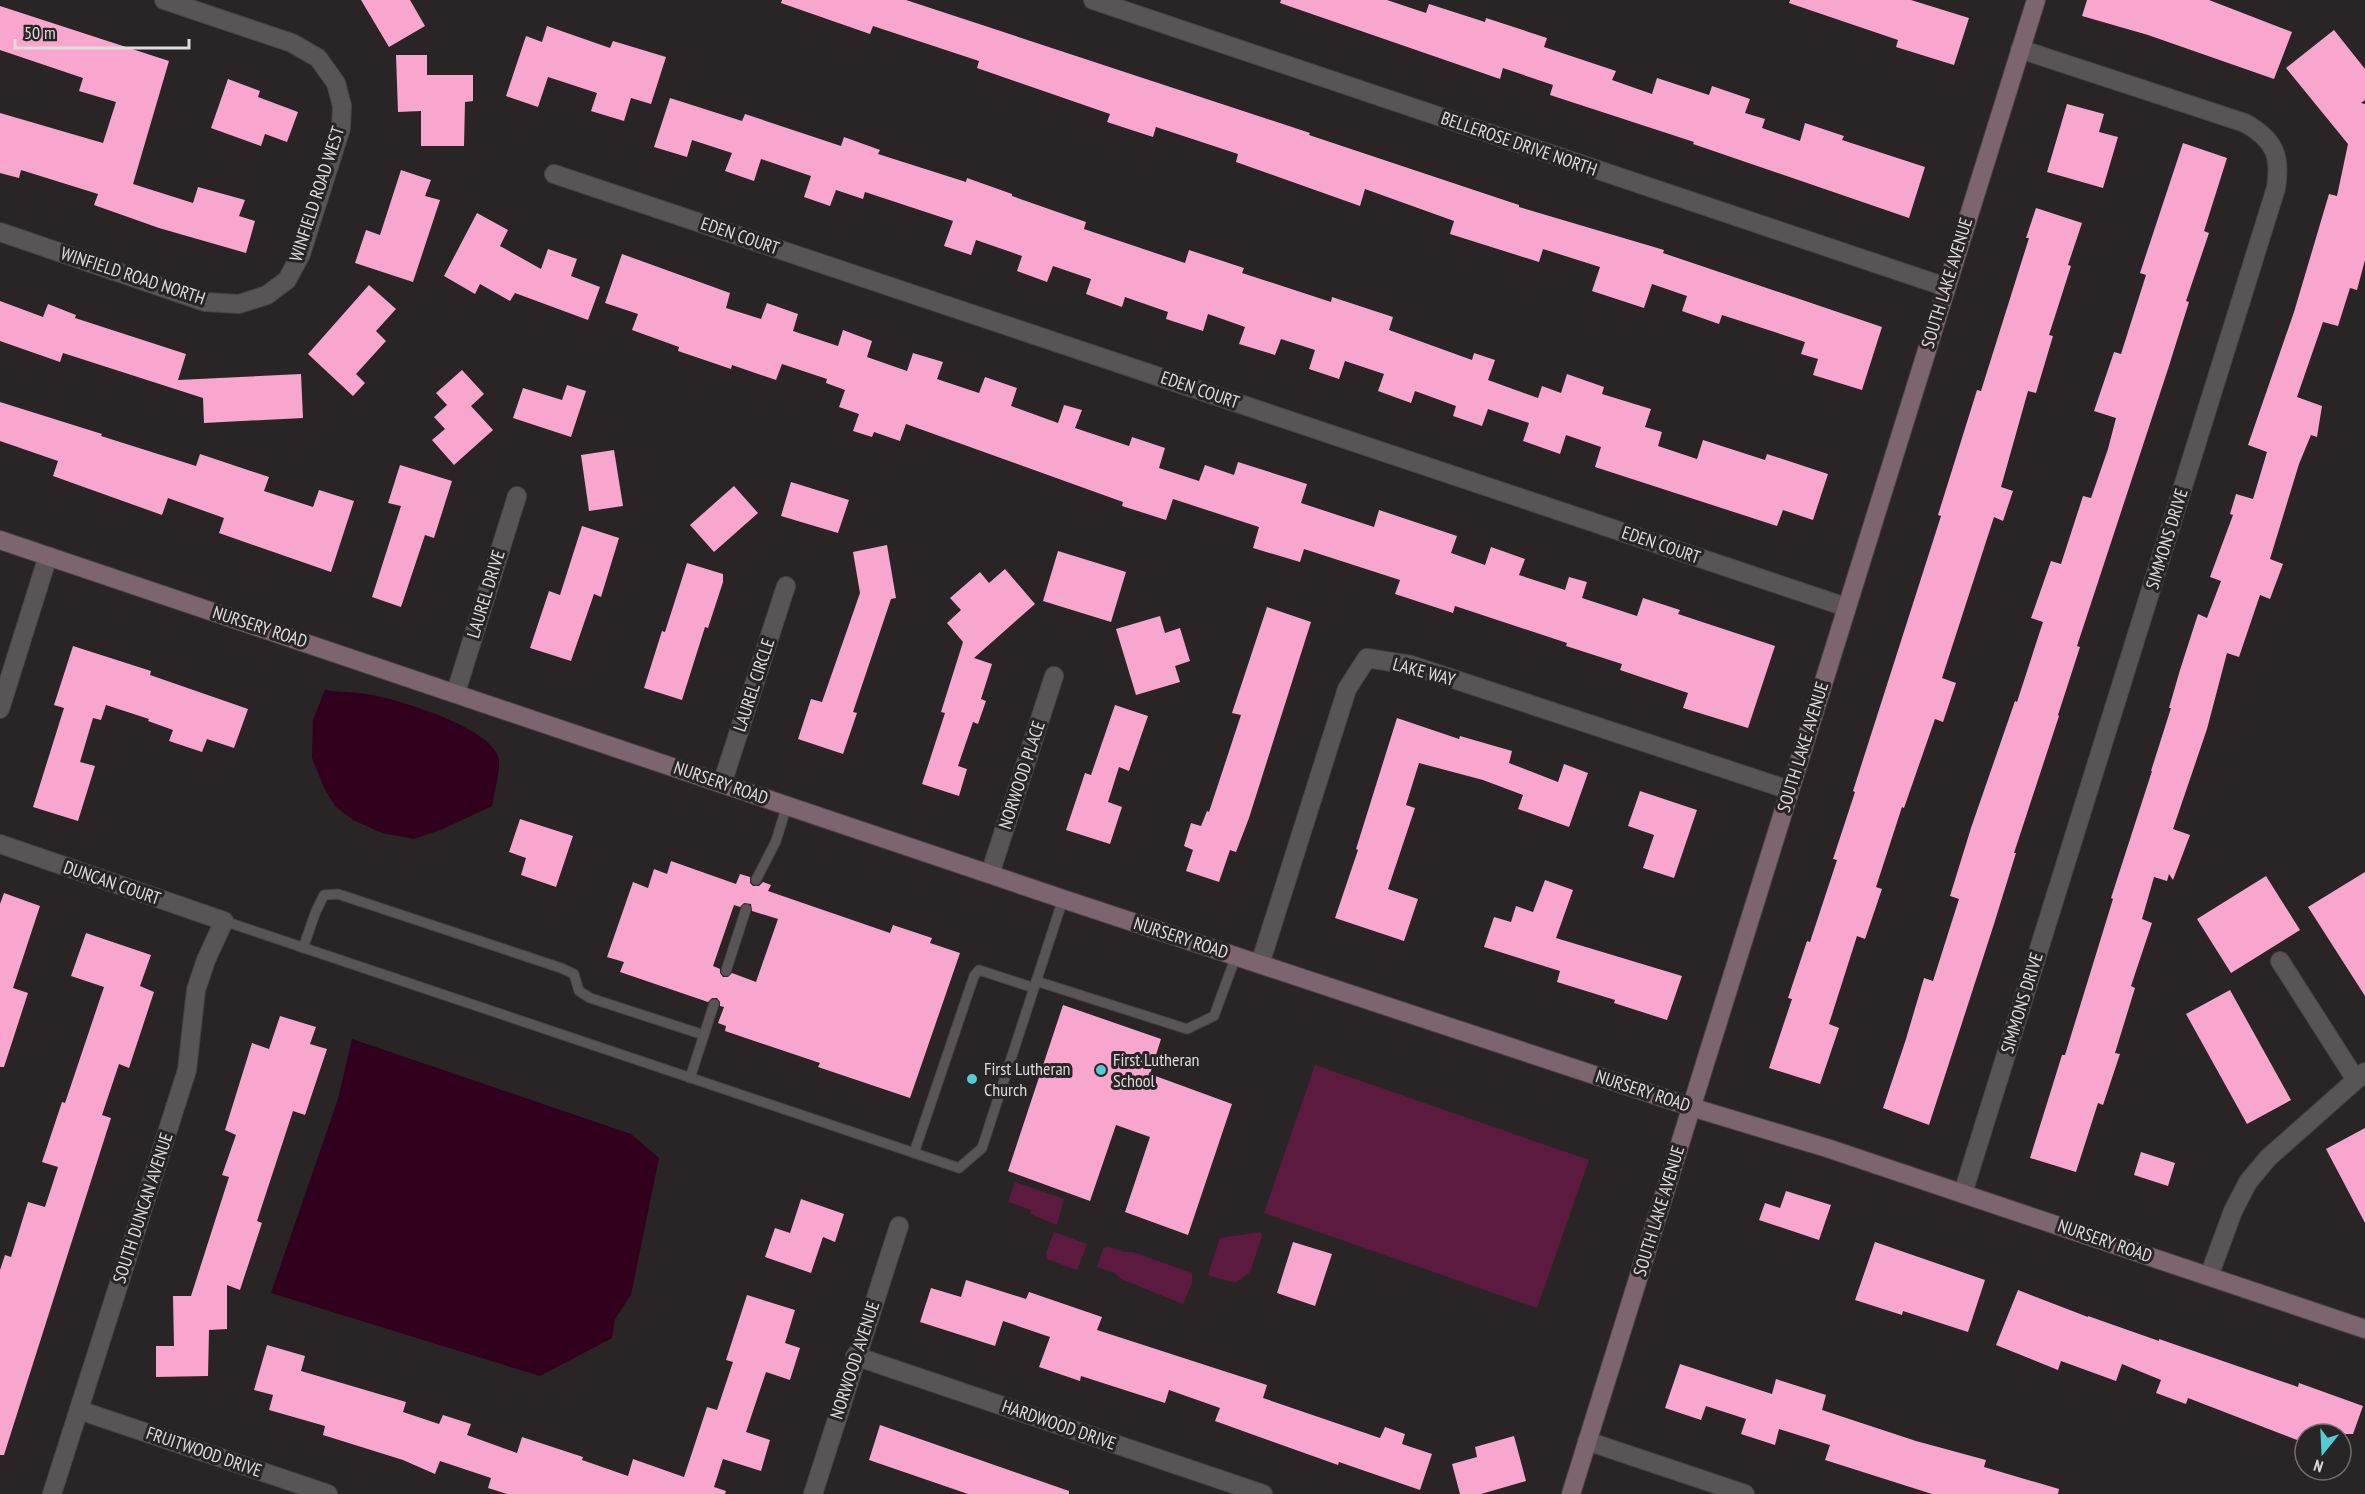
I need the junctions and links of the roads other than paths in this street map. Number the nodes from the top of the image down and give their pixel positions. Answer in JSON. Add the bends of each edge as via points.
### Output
{"nodes":[{"id":1,"x":164,"y":0,"type":"edge"},
{"id":2,"x":1093,"y":0,"type":"edge"},
{"id":3,"x":2036,"y":0,"type":"edge"},
{"id":4,"x":2020,"y":49,"type":"junction"},
{"id":5,"x":554,"y":174,"type":"dead end"},
{"id":6,"x":0,"y":232,"type":"edge"},
{"id":7,"x":1946,"y":287,"type":"junction"},
{"id":8,"x":267,"y":295,"type":"joint"},
{"id":9,"x":517,"y":496,"type":"dead end"},
{"id":10,"x":0,"y":540,"type":"edge"},
{"id":11,"x":48,"y":556,"type":"junction"},
{"id":12,"x":786,"y":586,"type":"dead end"},
{"id":13,"x":1846,"y":607,"type":"junction"},
{"id":14,"x":1054,"y":676,"type":"dead end"},
{"id":15,"x":456,"y":692,"type":"junction"},
{"id":16,"x":0,"y":709,"type":"edge"},
{"id":17,"x":722,"y":784,"type":"junction"},
{"id":18,"x":1790,"y":790,"type":"junction"},
{"id":19,"x":787,"y":806,"type":"junction"},
{"id":20,"x":0,"y":844,"type":"edge"},
{"id":21,"x":990,"y":874,"type":"junction"},
{"id":22,"x":756,"y":880,"type":"dead end"},
{"id":23,"x":1063,"y":899,"type":"junction"},
{"id":24,"x":746,"y":909,"type":"dead end"},
{"id":25,"x":224,"y":921,"type":"junction"},
{"id":26,"x":303,"y":948,"type":"junction"},
{"id":27,"x":1236,"y":956,"type":"junction"},
{"id":28,"x":2280,"y":961,"type":"dead end"},
{"id":29,"x":1260,"y":964,"type":"junction"},
{"id":30,"x":726,"y":971,"type":"dead end"},
{"id":31,"x":1035,"y":985,"type":"junction"},
{"id":32,"x":714,"y":1004,"type":"dead end"},
{"id":33,"x":704,"y":1035,"type":"junction"},
{"id":34,"x":2360,"y":1076,"type":"edge"},
{"id":35,"x":690,"y":1078,"type":"junction"},
{"id":36,"x":1691,"y":1107,"type":"junction"},
{"id":37,"x":914,"y":1153,"type":"junction"},
{"id":38,"x":1963,"y":1193,"type":"junction"},
{"id":39,"x":899,"y":1226,"type":"dead end"},
{"id":40,"x":2209,"y":1276,"type":"junction"},
{"id":41,"x":2365,"y":1329,"type":"edge"},
{"id":42,"x":855,"y":1356,"type":"junction"},
{"id":43,"x":79,"y":1410,"type":"junction"},
{"id":44,"x":1587,"y":1441,"type":"junction"},
{"id":45,"x":52,"y":1494,"type":"edge"},
{"id":46,"x":328,"y":1494,"type":"edge"},
{"id":47,"x":813,"y":1494,"type":"edge"},
{"id":48,"x":1263,"y":1494,"type":"edge"},
{"id":49,"x":1571,"y":1494,"type":"edge"},
{"id":50,"x":1745,"y":1494,"type":"edge"}],
"edges":[{"from":1,"to":8,"type":"street","name":"WINFIELD ROAD WEST","via":[[292,43],[318,58],[336,82],[342,106],[341,128],[301,254],[287,280]]},
{"from":2,"to":7,"type":"street","name":"BELLEROSE DRIVE NORTH"},
{"from":3,"to":4,"type":"street","name":"SOUTH LAKE AVENUE"},
{"from":4,"to":7,"type":"street","name":"SOUTH LAKE AVENUE"},
{"from":4,"to":38,"type":"street","name":"SIMMONS DRIVE","via":[[2245,123],[2262,133],[2274,148],[2279,167],[2276,188]]},
{"from":5,"to":13,"type":"street","name":"EDEN COURT"},
{"from":6,"to":8,"type":"street","name":"WINFIELD ROAD NORTH","via":[[205,302],[239,304]]},
{"from":7,"to":13,"type":"street","name":"SOUTH LAKE AVENUE"},
{"from":9,"to":15,"type":"street","name":"LAUREL DRIVE"},
{"from":10,"to":11,"type":"street","name":"NURSERY ROAD"},
{"from":11,"to":15,"type":"street","name":"NURSERY ROAD"},
{"from":11,"to":16,"type":"street"},
{"from":12,"to":17,"type":"street","name":"LAUREL CIRCLE"},
{"from":13,"to":18,"type":"street","name":"SOUTH LAKE AVENUE"},
{"from":14,"to":21,"type":"street","name":"NORWOOD PLACE"},
{"from":15,"to":17,"type":"street","name":"NURSERY ROAD"},
{"from":17,"to":19,"type":"street","name":"NURSERY ROAD"},
{"from":18,"to":29,"type":"street","name":"LAKE WAY","via":[[1411,665],[1367,658],[1347,689]]},
{"from":18,"to":36,"type":"street","name":"SOUTH LAKE AVENUE"},
{"from":19,"to":21,"type":"street","name":"NURSERY ROAD"},
{"from":19,"to":22,"type":"lane","via":[[776,841]]},
{"from":20,"to":25,"type":"street","name":"DUNCAN COURT"},
{"from":21,"to":23,"type":"street","name":"NURSERY ROAD"},
{"from":23,"to":27,"type":"street","name":"NURSERY ROAD"},
{"from":23,"to":31,"type":"lane"},
{"from":24,"to":30,"type":"lane"},
{"from":25,"to":26,"type":"lane"},
{"from":25,"to":43,"type":"street","name":"SOUTH DUNCAN AVENUE","via":[[196,990],[187,1070]]},
{"from":26,"to":33,"type":"lane","via":[[324,895],[338,894],[561,968],[574,974],[579,991],[590,998]]},
{"from":26,"to":35,"type":"lane"},
{"from":27,"to":29,"type":"street","name":"NURSERY ROAD"},
{"from":27,"to":31,"type":"lane","via":[[1214,1016],[1187,1029]]},
{"from":28,"to":34,"type":"street"},
{"from":29,"to":36,"type":"street","name":"NURSERY ROAD"},
{"from":31,"to":37,"type":"lane","via":[[982,1148],[960,1168]]},
{"from":31,"to":37,"type":"lane","via":[[980,970],[974,976]]},
{"from":32,"to":33,"type":"lane"},
{"from":33,"to":35,"type":"lane"},
{"from":34,"to":40,"type":"street","via":[[2268,1158],[2248,1182]]},
{"from":35,"to":37,"type":"lane"},
{"from":36,"to":38,"type":"street","name":"NURSERY ROAD"},
{"from":36,"to":44,"type":"street","name":"SOUTH LAKE AVENUE"},
{"from":38,"to":40,"type":"street","name":"NURSERY ROAD"},
{"from":39,"to":42,"type":"street","name":"NORWOOD AVENUE"},
{"from":40,"to":41,"type":"street","name":"NURSERY ROAD"},
{"from":42,"to":47,"type":"street","name":"NORWOOD AVENUE"},
{"from":42,"to":48,"type":"street","name":"HARDWOOD DRIVE"},
{"from":43,"to":45,"type":"street","name":"SOUTH DUNCAN AVENUE"},
{"from":43,"to":46,"type":"street","name":"FRUITWOOD DRIVE"},
{"from":44,"to":49,"type":"street","name":"SOUTH LAKE AVENUE"},
{"from":44,"to":50,"type":"street"}]}
